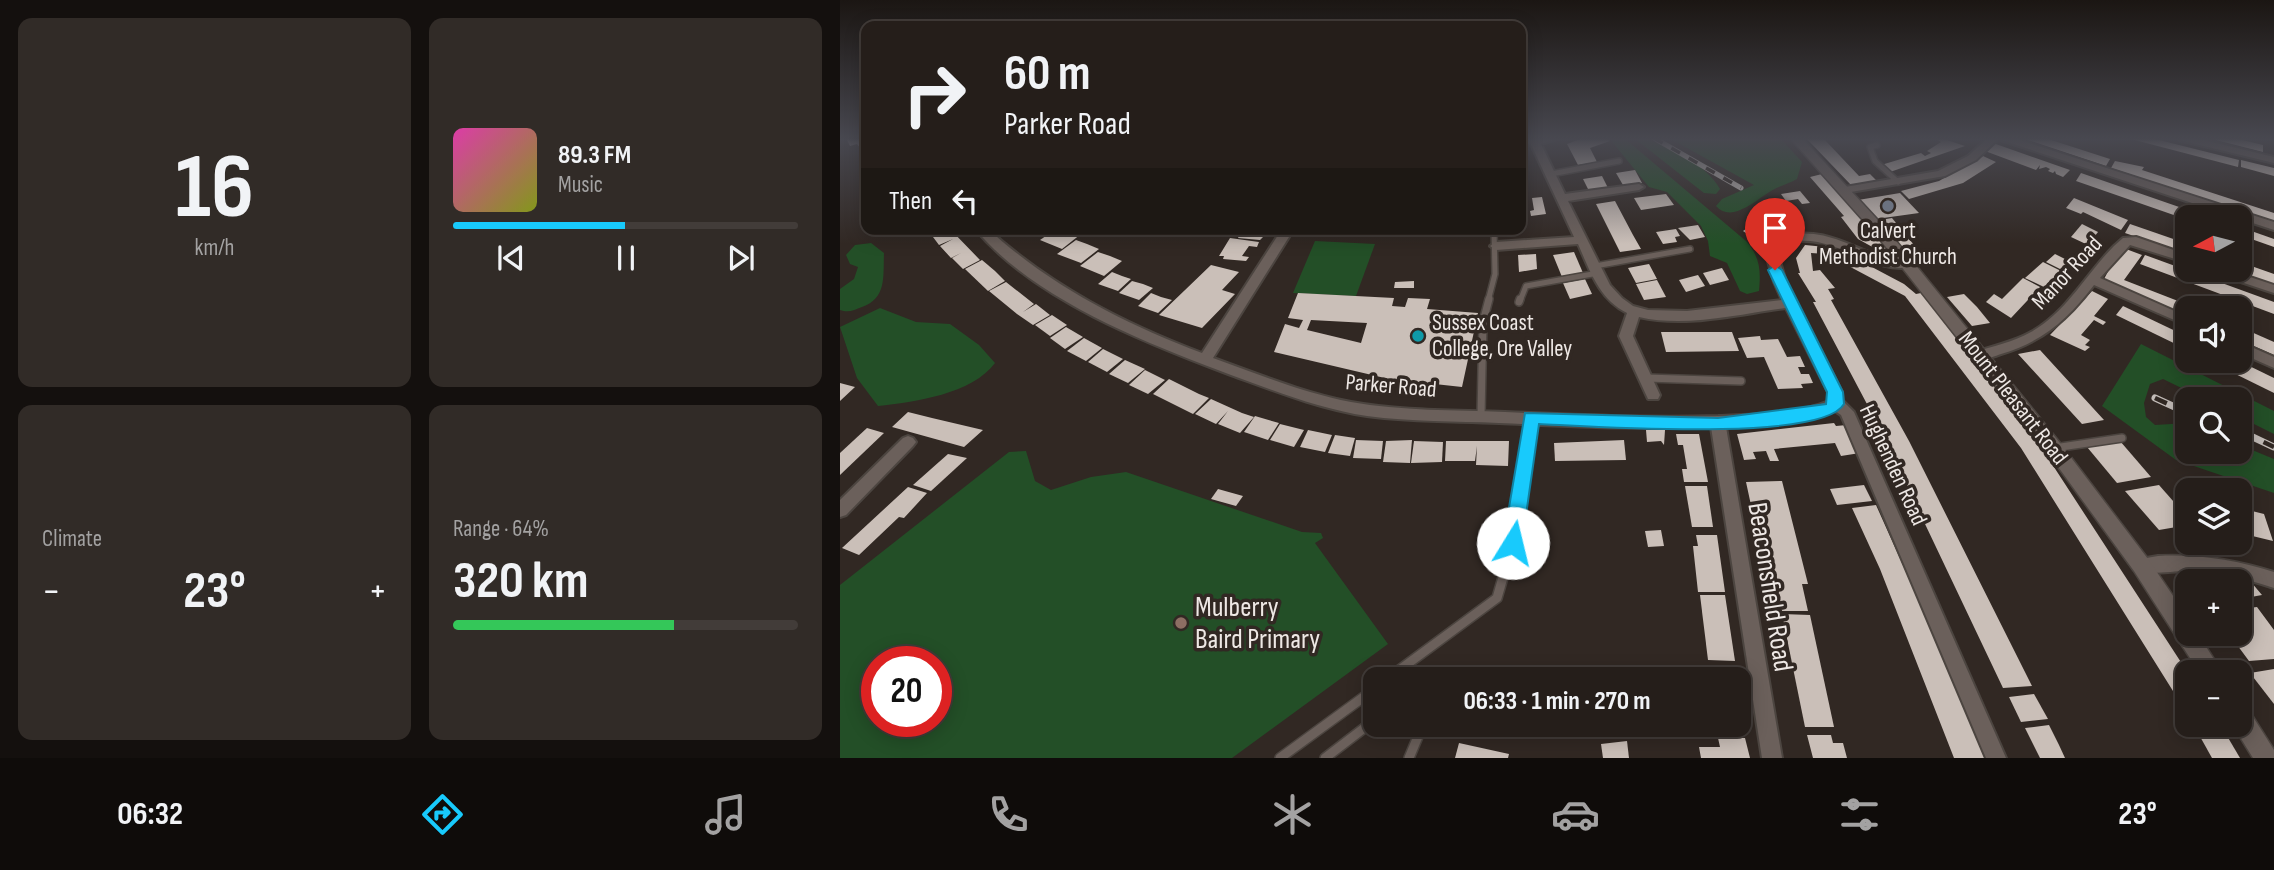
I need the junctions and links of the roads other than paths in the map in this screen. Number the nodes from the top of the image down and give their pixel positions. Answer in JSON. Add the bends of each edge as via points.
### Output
{"nodes":[{"id":1,"x":1554,"y":173,"type":"edge"},
{"id":2,"x":1829,"y":173,"type":"edge"},
{"id":3,"x":1889,"y":173,"type":"edge"},
{"id":4,"x":1942,"y":173,"type":"edge"},
{"id":5,"x":2112,"y":173,"type":"edge"},
{"id":6,"x":1551,"y":174,"type":"joint"},
{"id":7,"x":1898,"y":182,"type":"junction"},
{"id":8,"x":1639,"y":187,"type":"dead end"},
{"id":9,"x":1845,"y":190,"type":"junction"},
{"id":10,"x":1563,"y":198,"type":"junction"},
{"id":11,"x":2274,"y":226,"type":"edge"},
{"id":12,"x":987,"y":235,"type":"edge"},
{"id":13,"x":1284,"y":235,"type":"edge"},
{"id":14,"x":1495,"y":235,"type":"edge"},
{"id":15,"x":1582,"y":240,"type":"junction"},
{"id":16,"x":1496,"y":246,"type":"junction"},
{"id":17,"x":1690,"y":249,"type":"dead end"},
{"id":18,"x":2175,"y":254,"type":"edge"},
{"id":19,"x":1908,"y":264,"type":"junction"},
{"id":20,"x":1596,"y":269,"type":"junction"},
{"id":21,"x":2092,"y":279,"type":"junction"},
{"id":22,"x":2252,"y":282,"type":"edge"},
{"id":23,"x":2274,"y":289,"type":"edge"},
{"id":24,"x":1519,"y":302,"type":"dead end"},
{"id":25,"x":1790,"y":303,"type":"junction"},
{"id":26,"x":1634,"y":311,"type":"junction"},
{"id":27,"x":2175,"y":317,"type":"edge"},
{"id":28,"x":2252,"y":353,"type":"edge"},
{"id":29,"x":1979,"y":355,"type":"junction"},
{"id":30,"x":1205,"y":360,"type":"junction"},
{"id":31,"x":2274,"y":363,"type":"edge"},
{"id":32,"x":1645,"y":378,"type":"junction"},
{"id":33,"x":1741,"y":380,"type":"dead end"},
{"id":34,"x":1653,"y":395,"type":"dead end"},
{"id":35,"x":1836,"y":404,"type":"junction"},
{"id":36,"x":1481,"y":415,"type":"junction"},
{"id":37,"x":1531,"y":417,"type":"junction"},
{"id":38,"x":1718,"y":424,"type":"junction"},
{"id":39,"x":2122,"y":438,"type":"dead end"},
{"id":40,"x":908,"y":442,"type":"dead end"},
{"id":41,"x":2054,"y":448,"type":"junction"},
{"id":42,"x":840,"y":510,"type":"edge"},
{"id":43,"x":2141,"y":565,"type":"junction"},
{"id":44,"x":2274,"y":580,"type":"edge"},
{"id":45,"x":2203,"y":660,"type":"edge"},
{"id":46,"x":1403,"y":667,"type":"edge"},
{"id":47,"x":1363,"y":697,"type":"edge"},
{"id":48,"x":1363,"y":729,"type":"edge"},
{"id":49,"x":2252,"y":735,"type":"edge"},
{"id":50,"x":1418,"y":737,"type":"edge"},
{"id":51,"x":1280,"y":758,"type":"edge"},
{"id":52,"x":1325,"y":758,"type":"edge"},
{"id":53,"x":1409,"y":758,"type":"edge"},
{"id":54,"x":1772,"y":758,"type":"edge"},
{"id":55,"x":1996,"y":758,"type":"edge"},
{"id":56,"x":2266,"y":758,"type":"edge"}],
"edges":[{"from":1,"to":6,"type":"lane"},
{"from":2,"to":9,"type":"street","name":"Mount Pleasant Road"},
{"from":3,"to":7,"type":"lane"},
{"from":4,"to":7,"type":"street"},
{"from":5,"to":11,"type":"street"},
{"from":6,"to":10,"type":"street"},
{"from":7,"to":9,"type":"street"},
{"from":8,"to":10,"type":"street"},
{"from":9,"to":19,"type":"street","name":"Mount Pleasant Road"},
{"from":10,"to":15,"type":"street"},
{"from":12,"to":30,"type":"street","name":"Parker Road","via":[[1058,290],[1146,336]]},
{"from":13,"to":30,"type":"street"},
{"from":14,"to":16,"type":"lane"},
{"from":15,"to":16,"type":"street"},
{"from":15,"to":20,"type":"street"},
{"from":16,"to":36,"type":"lane","via":[[1495,274],[1483,322]]},
{"from":17,"to":20,"type":"lane"},
{"from":18,"to":21,"type":"street","name":"Manor Road","via":[[2127,241]]},
{"from":19,"to":25,"type":"street","name":"Hughenden Road","via":[[1892,264],[1826,237],[1795,236],[1780,244],[1773,258]]},
{"from":19,"to":29,"type":"street","name":"Mount Pleasant Road"},
{"from":20,"to":24,"type":"lane","via":[[1526,286]]},
{"from":20,"to":26,"type":"street","via":[[1612,298]]},
{"from":21,"to":27,"type":"street"},
{"from":21,"to":29,"type":"street","name":"Manor Road","via":[[2064,313],[2035,335],[2013,348]]},
{"from":22,"to":23,"type":"street"},
{"from":25,"to":26,"type":"street","via":[[1666,315]]},
{"from":25,"to":35,"type":"street","name":"Hughenden Road","via":[[1835,392]]},
{"from":26,"to":32,"type":"street","via":[[1626,336]]},
{"from":28,"to":31,"type":"street"},
{"from":29,"to":41,"type":"street","name":"Mount Pleasant Road"},
{"from":30,"to":36,"type":"street","name":"Parker Road","via":[[1344,406]]},
{"from":32,"to":33,"type":"lane"},
{"from":32,"to":34,"type":"street"},
{"from":35,"to":38,"type":"street","name":"Parker Road","via":[[1821,414]]},
{"from":35,"to":55,"type":"street","name":"Hughenden Road","via":[[1847,412]]},
{"from":36,"to":37,"type":"street","name":"Parker Road"},
{"from":37,"to":38,"type":"street","name":"Parker Road"},
{"from":37,"to":46,"type":"lane","via":[[1513,543],[1497,598]]},
{"from":38,"to":54,"type":"street","name":"Beaconsfield Road"},
{"from":39,"to":41,"type":"lane"},
{"from":40,"to":42,"type":"street"},
{"from":41,"to":43,"type":"street","name":"Mount Pleasant Road"},
{"from":43,"to":44,"type":"street","via":[[2189,562],[2240,568]]},
{"from":43,"to":45,"type":"street","name":"Mount Pleasant Road"},
{"from":47,"to":51,"type":"lane"},
{"from":48,"to":52,"type":"lane"},
{"from":49,"to":56,"type":"street"},
{"from":50,"to":53,"type":"lane"}]}
